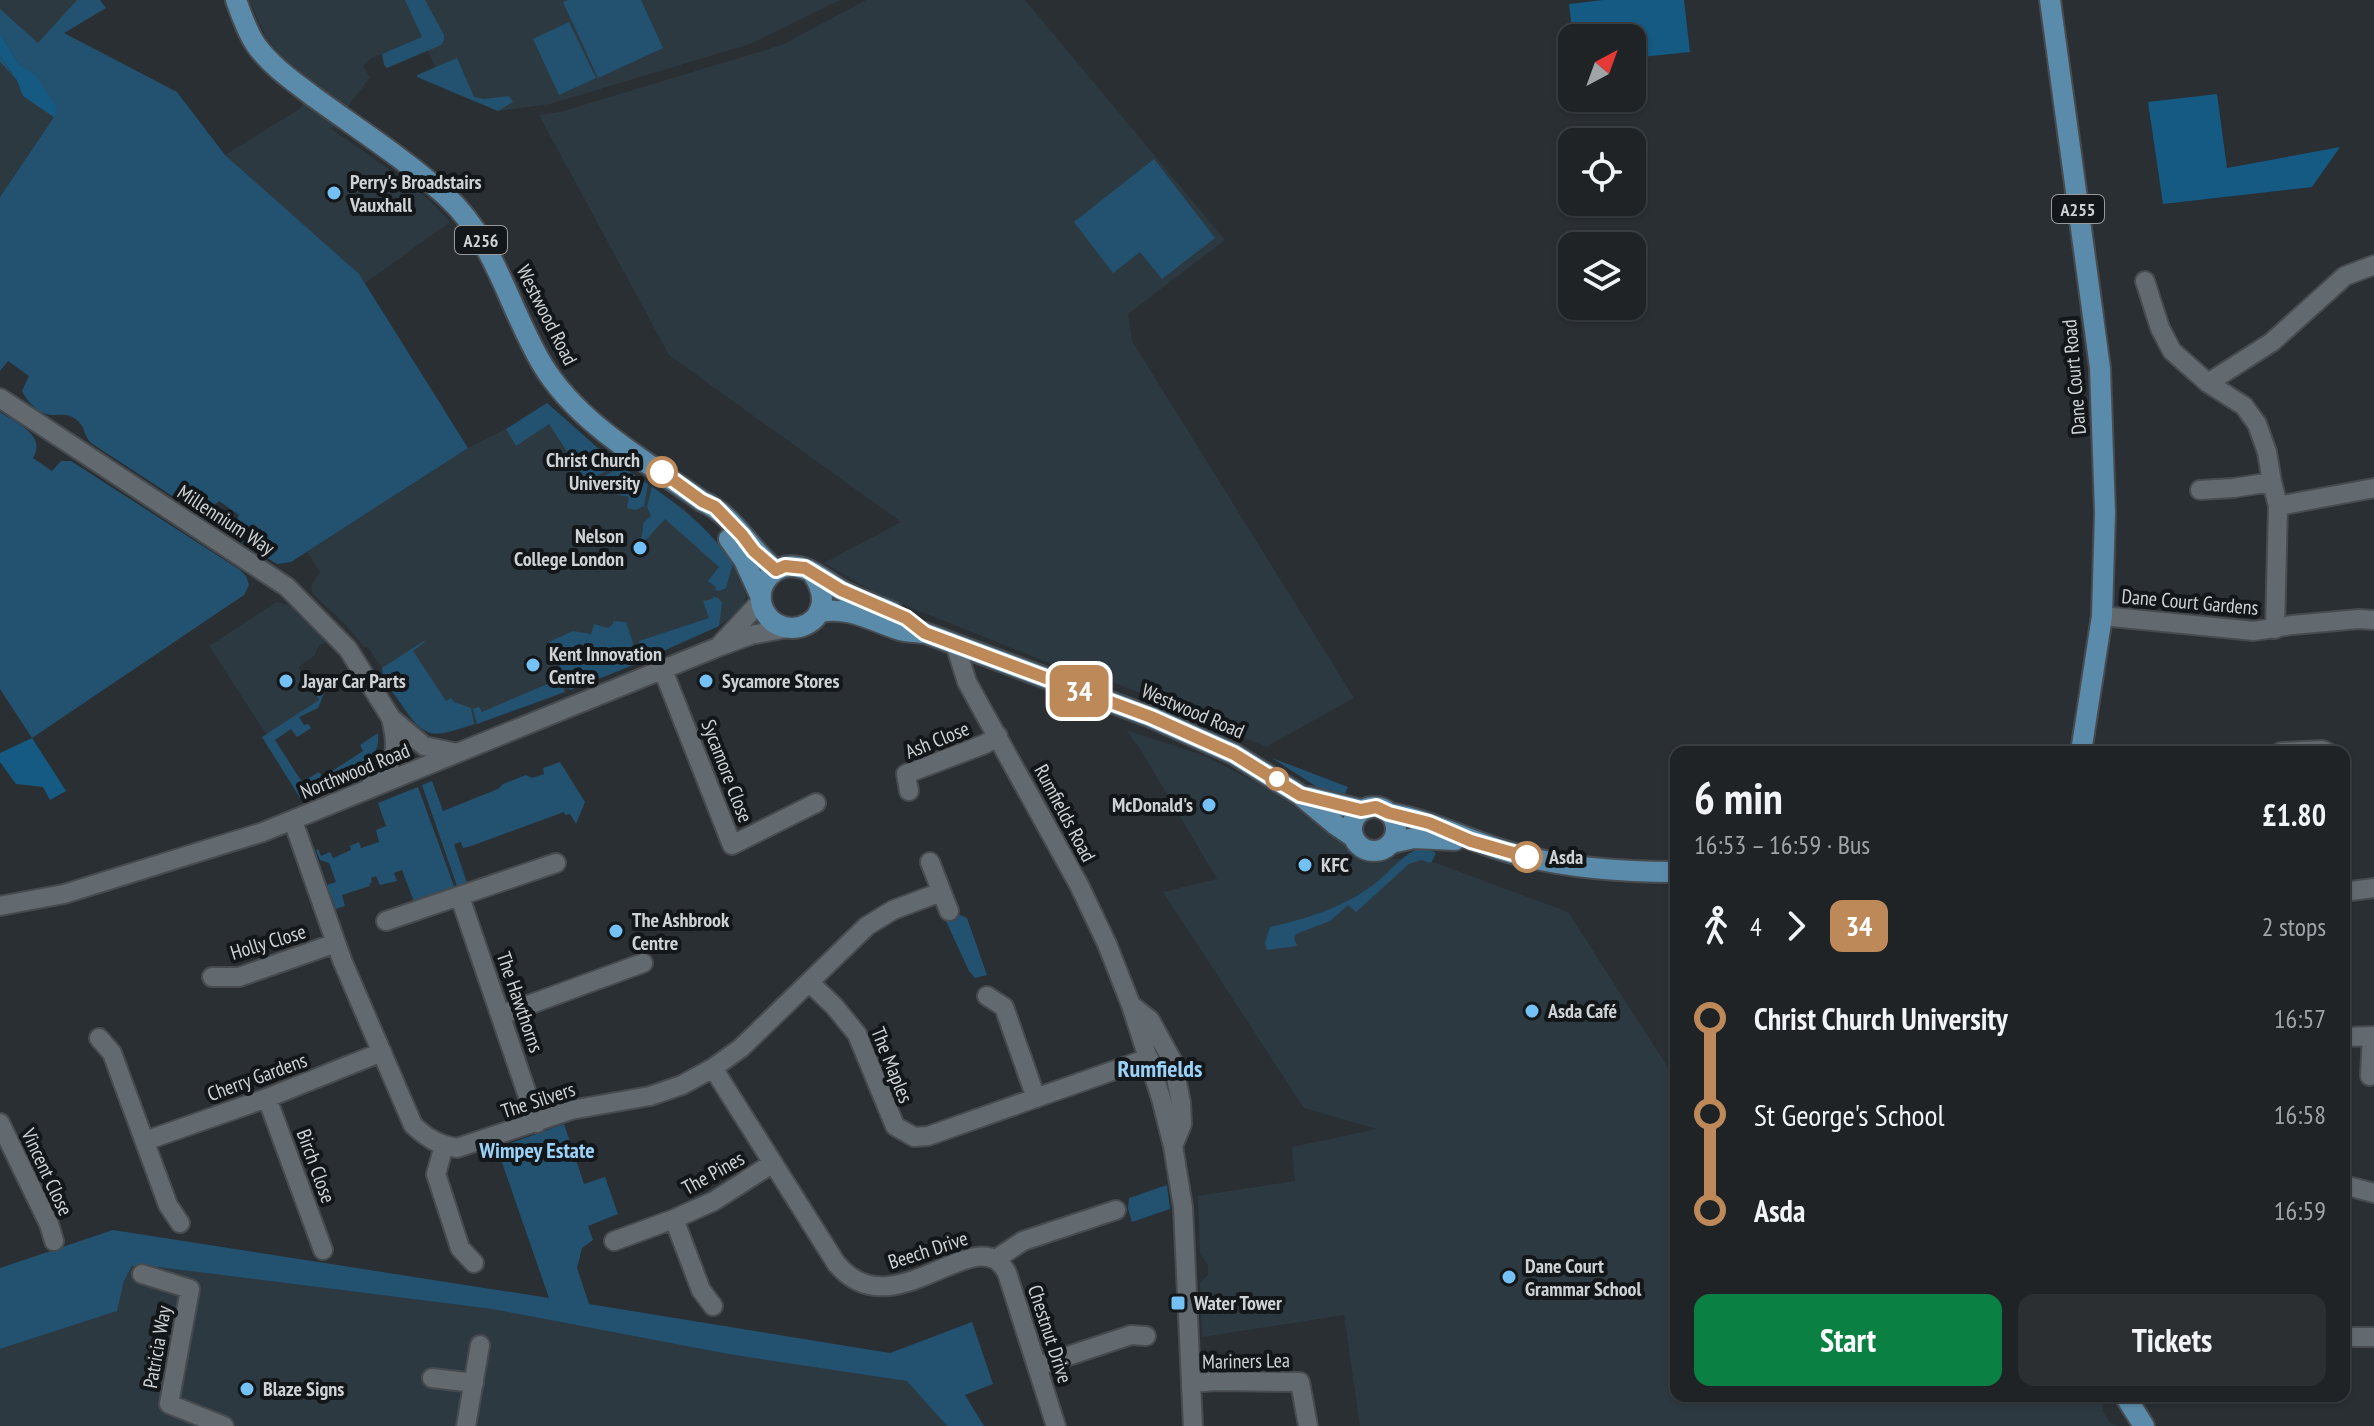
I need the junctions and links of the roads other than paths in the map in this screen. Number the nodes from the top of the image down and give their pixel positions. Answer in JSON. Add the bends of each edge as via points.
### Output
{"nodes":[{"id":1,"x":236,"y":0,"type":"edge"},
{"id":2,"x":2050,"y":0,"type":"edge"},
{"id":3,"x":2374,"y":265,"type":"edge"},
{"id":4,"x":2145,"y":280,"type":"dead end"},
{"id":5,"x":2208,"y":383,"type":"junction"},
{"id":6,"x":0,"y":398,"type":"edge"},
{"id":7,"x":2272,"y":482,"type":"junction"},
{"id":8,"x":2374,"y":488,"type":"edge"},
{"id":9,"x":2200,"y":490,"type":"dead end"},
{"id":10,"x":702,"y":501,"type":"junction"},
{"id":11,"x":2278,"y":506,"type":"junction"},
{"id":12,"x":776,"y":570,"type":"junction"},
{"id":13,"x":813,"y":574,"type":"junction"},
{"id":14,"x":761,"y":598,"type":"junction"},
{"id":15,"x":820,"y":612,"type":"junction"},
{"id":16,"x":2102,"y":616,"type":"junction"},
{"id":17,"x":2374,"y":620,"type":"edge"},
{"id":18,"x":788,"y":628,"type":"junction"},
{"id":19,"x":2275,"y":629,"type":"junction"},
{"id":20,"x":925,"y":633,"type":"junction"},
{"id":21,"x":955,"y":644,"type":"junction"},
{"id":22,"x":718,"y":647,"type":"junction"},
{"id":23,"x":663,"y":670,"type":"junction"},
{"id":24,"x":391,"y":718,"type":"junction"},
{"id":25,"x":998,"y":736,"type":"junction"},
{"id":26,"x":2082,"y":746,"type":"edge"},
{"id":27,"x":457,"y":753,"type":"junction"},
{"id":28,"x":909,"y":791,"type":"dead end"},
{"id":29,"x":364,"y":792,"type":"junction"},
{"id":30,"x":1300,"y":795,"type":"junction"},
{"id":31,"x":816,"y":803,"type":"dead end"},
{"id":32,"x":1361,"y":810,"type":"junction"},
{"id":33,"x":1389,"y":813,"type":"junction"},
{"id":34,"x":293,"y":821,"type":"junction"},
{"id":35,"x":1352,"y":836,"type":"junction"},
{"id":36,"x":1471,"y":841,"type":"junction"},
{"id":37,"x":1391,"y":843,"type":"junction"},
{"id":38,"x":930,"y":862,"type":"dead end"},
{"id":39,"x":556,"y":863,"type":"dead end"},
{"id":40,"x":1670,"y":872,"type":"edge"},
{"id":41,"x":2374,"y":888,"type":"edge"},
{"id":42,"x":2350,"y":891,"type":"edge"},
{"id":43,"x":941,"y":892,"type":"junction"},
{"id":44,"x":460,"y":897,"type":"junction"},
{"id":45,"x":0,"y":906,"type":"edge"},
{"id":46,"x":949,"y":911,"type":"dead end"},
{"id":47,"x":386,"y":921,"type":"dead end"},
{"id":48,"x":336,"y":943,"type":"junction"},
{"id":49,"x":643,"y":963,"type":"dead end"},
{"id":50,"x":212,"y":977,"type":"dead end"},
{"id":51,"x":809,"y":982,"type":"junction"},
{"id":52,"x":987,"y":996,"type":"dead end"},
{"id":53,"x":1131,"y":1005,"type":"junction"},
{"id":54,"x":501,"y":1015,"type":"junction"},
{"id":55,"x":2373,"y":1036,"type":"edge"},
{"id":56,"x":2350,"y":1037,"type":"edge"},
{"id":57,"x":99,"y":1038,"type":"dead end"},
{"id":58,"x":382,"y":1052,"type":"junction"},
{"id":59,"x":1149,"y":1058,"type":"junction"},
{"id":60,"x":713,"y":1068,"type":"junction"},
{"id":61,"x":2370,"y":1076,"type":"dead end"},
{"id":62,"x":267,"y":1098,"type":"junction"},
{"id":63,"x":1036,"y":1098,"type":"junction"},
{"id":64,"x":0,"y":1123,"type":"edge"},
{"id":65,"x":537,"y":1123,"type":"junction"},
{"id":66,"x":145,"y":1141,"type":"junction"},
{"id":67,"x":444,"y":1146,"type":"junction"},
{"id":68,"x":1173,"y":1146,"type":"junction"},
{"id":69,"x":773,"y":1163,"type":"junction"},
{"id":70,"x":2350,"y":1187,"type":"edge"},
{"id":71,"x":2374,"y":1193,"type":"edge"},
{"id":72,"x":1116,"y":1210,"type":"dead end"},
{"id":73,"x":674,"y":1219,"type":"junction"},
{"id":74,"x":180,"y":1223,"type":"dead end"},
{"id":75,"x":54,"y":1241,"type":"dead end"},
{"id":76,"x":614,"y":1241,"type":"dead end"},
{"id":77,"x":323,"y":1250,"type":"dead end"},
{"id":78,"x":996,"y":1259,"type":"junction"},
{"id":79,"x":474,"y":1263,"type":"dead end"},
{"id":80,"x":142,"y":1274,"type":"dead end"},
{"id":81,"x":713,"y":1306,"type":"dead end"},
{"id":82,"x":1146,"y":1336,"type":"dead end"},
{"id":83,"x":2350,"y":1337,"type":"edge"},
{"id":84,"x":2374,"y":1337,"type":"edge"},
{"id":85,"x":480,"y":1345,"type":"dead end"},
{"id":86,"x":1038,"y":1366,"type":"junction"},
{"id":87,"x":432,"y":1378,"type":"dead end"},
{"id":88,"x":474,"y":1383,"type":"junction"},
{"id":89,"x":1191,"y":1383,"type":"junction"},
{"id":90,"x":2129,"y":1402,"type":"edge"},
{"id":91,"x":224,"y":1426,"type":"edge"},
{"id":92,"x":466,"y":1426,"type":"edge"},
{"id":93,"x":1056,"y":1426,"type":"edge"},
{"id":94,"x":1193,"y":1426,"type":"edge"},
{"id":95,"x":1308,"y":1426,"type":"edge"},
{"id":96,"x":2144,"y":1426,"type":"edge"}],
"edges":[{"from":1,"to":10,"type":"main road","name":"Westwood Road","number":"A256","via":[[255,44],[278,70],[413,169],[462,213],[491,258],[543,365],[564,394],[585,416]]},
{"from":2,"to":16,"type":"main road","name":"Dane Court Road","number":"A255","via":[[2100,368]]},
{"from":3,"to":5,"type":"street","via":[[2345,276],[2272,342]]},
{"from":4,"to":5,"type":"street","name":"Dane Court Gardens","via":[[2172,351]]},
{"from":5,"to":7,"type":"street","name":"Dane Court Gardens","via":[[2244,406],[2257,424]]},
{"from":6,"to":24,"type":"street","name":"Millennium Way","via":[[287,587],[348,649]]},
{"from":7,"to":9,"type":"street"},
{"from":7,"to":11,"type":"street","name":"Dane Court Gardens"},
{"from":8,"to":11,"type":"street"},
{"from":10,"to":12,"type":"main road","number":"A256","via":[[715,507]]},
{"from":10,"to":14,"type":"main road","number":"A256","via":[[744,560]]},
{"from":11,"to":19,"type":"street","name":"Dane Court Gardens"},
{"from":12,"to":13,"type":"main road","name":"Westwood Road","via":[[795,566]]},
{"from":12,"to":14,"type":"main road","via":[[768,576]]},
{"from":13,"to":15,"type":"main road","via":[[822,589]]},
{"from":13,"to":20,"type":"main road","name":"Westwood Road","via":[[906,618]]},
{"from":14,"to":18,"type":"main road","number":"A256","via":[[770,620]]},
{"from":14,"to":22,"type":"street","name":"Northwood Road"},
{"from":15,"to":18,"type":"main road","via":[[806,625]]},
{"from":15,"to":20,"type":"main road","name":"Westwood Road","via":[[842,610]]},
{"from":16,"to":19,"type":"street","name":"Dane Court Gardens"},
{"from":16,"to":26,"type":"main road","name":"Dane Court Road","number":"A255"},
{"from":17,"to":19,"type":"street","name":"Dane Court Gardens"},
{"from":18,"to":22,"type":"street","name":"Northwood Road"},
{"from":20,"to":21,"type":"main road","name":"Westwood Road"},
{"from":21,"to":25,"type":"street","name":"Rumfields Road","via":[[967,682]]},
{"from":21,"to":30,"type":"main road","name":"Westwood Road","via":[[1151,717],[1234,754]]},
{"from":22,"to":23,"type":"street","name":"Northwood Road"},
{"from":23,"to":27,"type":"street","name":"Northwood Road"},
{"from":23,"to":31,"type":"street","name":"Sycamore Close","via":[[732,845]]},
{"from":24,"to":27,"type":"street","name":"Millennium Way","via":[[424,746]]},
{"from":24,"to":29,"type":"street","name":"Millennium Way","via":[[396,754]]},
{"from":25,"to":28,"type":"street","name":"Ash Close","via":[[906,774]]},
{"from":25,"to":53,"type":"street","name":"Rumfields Road","via":[[1079,885]]},
{"from":27,"to":29,"type":"street","name":"Northwood Road"},
{"from":29,"to":34,"type":"street","name":"Northwood Road"},
{"from":30,"to":32,"type":"main road","name":"Westwood Road"},
{"from":30,"to":35,"type":"main road","name":"Westwood Road"},
{"from":32,"to":33,"type":"main road","via":[[1376,807]]},
{"from":32,"to":35,"type":"main road","via":[[1352,822]]},
{"from":33,"to":36,"type":"main road"},
{"from":33,"to":37,"type":"main road","via":[[1396,825]]},
{"from":34,"to":45,"type":"street","name":"Northwood Road","via":[[64,894]]},
{"from":34,"to":48,"type":"street"},
{"from":35,"to":37,"type":"main road","via":[[1368,851]]},
{"from":36,"to":37,"type":"main road","via":[[1427,837]]},
{"from":36,"to":40,"type":"main road","via":[[1563,863]]},
{"from":38,"to":43,"type":"street"},
{"from":39,"to":44,"type":"street"},
{"from":41,"to":42,"type":"street"},
{"from":43,"to":46,"type":"street"},
{"from":43,"to":51,"type":"street","name":"The Silvers","via":[[867,926]]},
{"from":44,"to":47,"type":"street"},
{"from":44,"to":54,"type":"street","name":"The Hawthorns"},
{"from":48,"to":50,"type":"street","name":"Holly Close","via":[[239,977]]},
{"from":48,"to":58,"type":"street"},
{"from":49,"to":54,"type":"street"},
{"from":51,"to":60,"type":"street","name":"The Silvers","via":[[761,1031]]},
{"from":51,"to":63,"type":"street","name":"The Maples","via":[[857,1034],[890,1119],[907,1134],[928,1136]]},
{"from":52,"to":63,"type":"street","via":[[1004,1007]]},
{"from":53,"to":59,"type":"street","name":"Rumfields Road"},
{"from":53,"to":68,"type":"street","name":"Rumfields Road","via":[[1150,1020],[1173,1062],[1182,1124]]},
{"from":54,"to":65,"type":"street","name":"The Hawthorns"},
{"from":55,"to":56,"type":"street"},
{"from":55,"to":61,"type":"street"},
{"from":57,"to":66,"type":"street","via":[[112,1053]]},
{"from":58,"to":62,"type":"street","name":"Cherry Gardens"},
{"from":58,"to":67,"type":"street","via":[[413,1125]]},
{"from":59,"to":63,"type":"street","name":"The Maples"},
{"from":59,"to":68,"type":"street","name":"Rumfields Road"},
{"from":60,"to":65,"type":"street","name":"The Silvers","via":[[650,1096],[571,1110]]},
{"from":60,"to":69,"type":"street","name":"Beech Drive"},
{"from":62,"to":66,"type":"street","name":"Cherry Gardens"},
{"from":62,"to":77,"type":"street","name":"Birch Close"},
{"from":64,"to":75,"type":"street","name":"Vincent Close"},
{"from":65,"to":67,"type":"street","name":"The Silvers","via":[[470,1145]]},
{"from":66,"to":74,"type":"street"},
{"from":67,"to":79,"type":"street","via":[[436,1174],[460,1248]]},
{"from":68,"to":89,"type":"street","name":"Rumfields Road","via":[[1183,1207]]},
{"from":69,"to":73,"type":"street","name":"The Pines","via":[[714,1201]]},
{"from":69,"to":78,"type":"street","name":"Beech Drive","via":[[836,1263],[862,1284],[896,1286],[975,1257]]},
{"from":70,"to":71,"type":"street"},
{"from":72,"to":78,"type":"street","name":"Beech Drive","via":[[1023,1241]]},
{"from":73,"to":76,"type":"street","name":"The Pines"},
{"from":73,"to":81,"type":"street","name":"The Pines","via":[[701,1290]]},
{"from":78,"to":86,"type":"street","name":"Chestnut Drive","via":[[1007,1273]]},
{"from":80,"to":91,"type":"street","name":"Patricia Way","via":[[190,1289],[169,1404]]},
{"from":82,"to":86,"type":"street","via":[[1131,1335]]},
{"from":83,"to":84,"type":"street"},
{"from":85,"to":88,"type":"street"},
{"from":86,"to":93,"type":"street","name":"Chestnut Drive"},
{"from":87,"to":88,"type":"street"},
{"from":88,"to":92,"type":"street"},
{"from":89,"to":94,"type":"street","name":"Rumfields Road"},
{"from":89,"to":95,"type":"street","name":"Mariners Lea","via":[[1306,1382]]},
{"from":90,"to":96,"type":"main road"}]}
